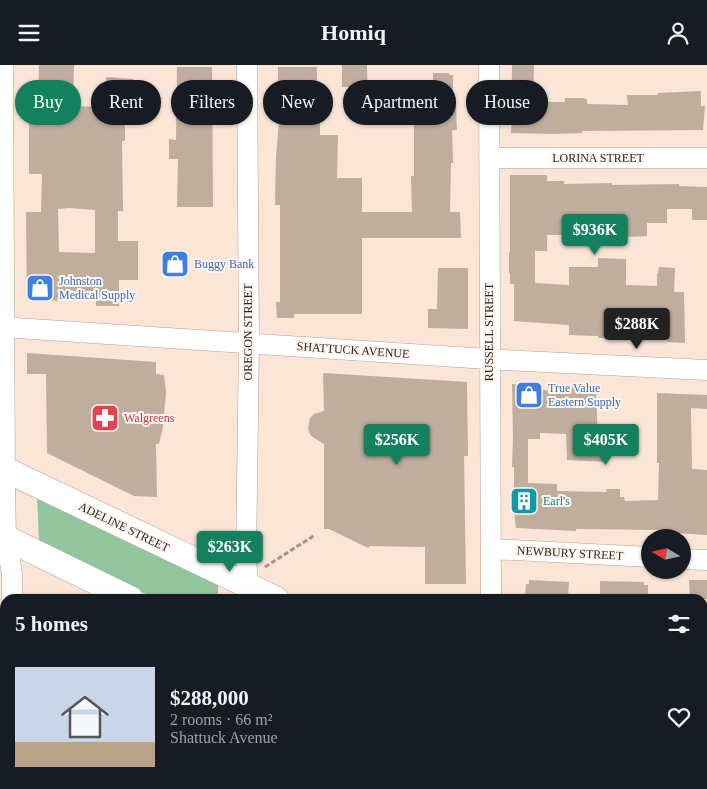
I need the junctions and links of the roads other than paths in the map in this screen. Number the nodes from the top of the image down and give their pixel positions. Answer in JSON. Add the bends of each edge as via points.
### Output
{"nodes":[{"id":1,"x":3,"y":65,"type":"edge"},
{"id":2,"x":247,"y":65,"type":"edge"},
{"id":3,"x":489,"y":65,"type":"edge"},
{"id":4,"x":489,"y":158,"type":"junction"},
{"id":5,"x":707,"y":158,"type":"edge"},
{"id":6,"x":2,"y":327,"type":"edge"},
{"id":7,"x":249,"y":343,"type":"junction"},
{"id":8,"x":490,"y":359,"type":"junction"},
{"id":9,"x":707,"y":370,"type":"edge"},
{"id":10,"x":2,"y":468,"type":"edge"},
{"id":11,"x":3,"y":537,"type":"edge"},
{"id":12,"x":491,"y":549,"type":"junction"},
{"id":13,"x":641,"y":557,"type":"edge"},
{"id":14,"x":691,"y":559,"type":"edge"},
{"id":15,"x":707,"y":560,"type":"edge"},
{"id":16,"x":249,"y":592,"type":"edge"},
{"id":17,"x":12,"y":594,"type":"edge"},
{"id":18,"x":121,"y":594,"type":"edge"},
{"id":19,"x":491,"y":594,"type":"edge"}],
"edges":[{"from":1,"to":6,"type":"street"},
{"from":2,"to":7,"type":"street","name":"OREGON STREET"},
{"from":3,"to":4,"type":"street","name":"RUSSELL STREET"},
{"from":4,"to":5,"type":"street","name":"LORINA STREET"},
{"from":4,"to":8,"type":"street","name":"RUSSELL STREET"},
{"from":6,"to":7,"type":"street","name":"SHATTUCK AVENUE"},
{"from":6,"to":10,"type":"street"},
{"from":7,"to":8,"type":"street","name":"SHATTUCK AVENUE"},
{"from":7,"to":16,"type":"street","name":"OREGON STREET","via":[[246,557]]},
{"from":8,"to":9,"type":"street","name":"SHATTUCK AVENUE"},
{"from":8,"to":12,"type":"street","name":"RUSSELL STREET"},
{"from":10,"to":11,"type":"street"},
{"from":10,"to":16,"type":"main road","name":"ADELINE STREET"},
{"from":11,"to":17,"type":"street","via":[[12,574]]},
{"from":11,"to":18,"type":"main road"},
{"from":12,"to":13,"type":"street","name":"NEWBURY STREET"},
{"from":12,"to":19,"type":"street","name":"RUSSELL STREET"},
{"from":14,"to":15,"type":"street"}]}
